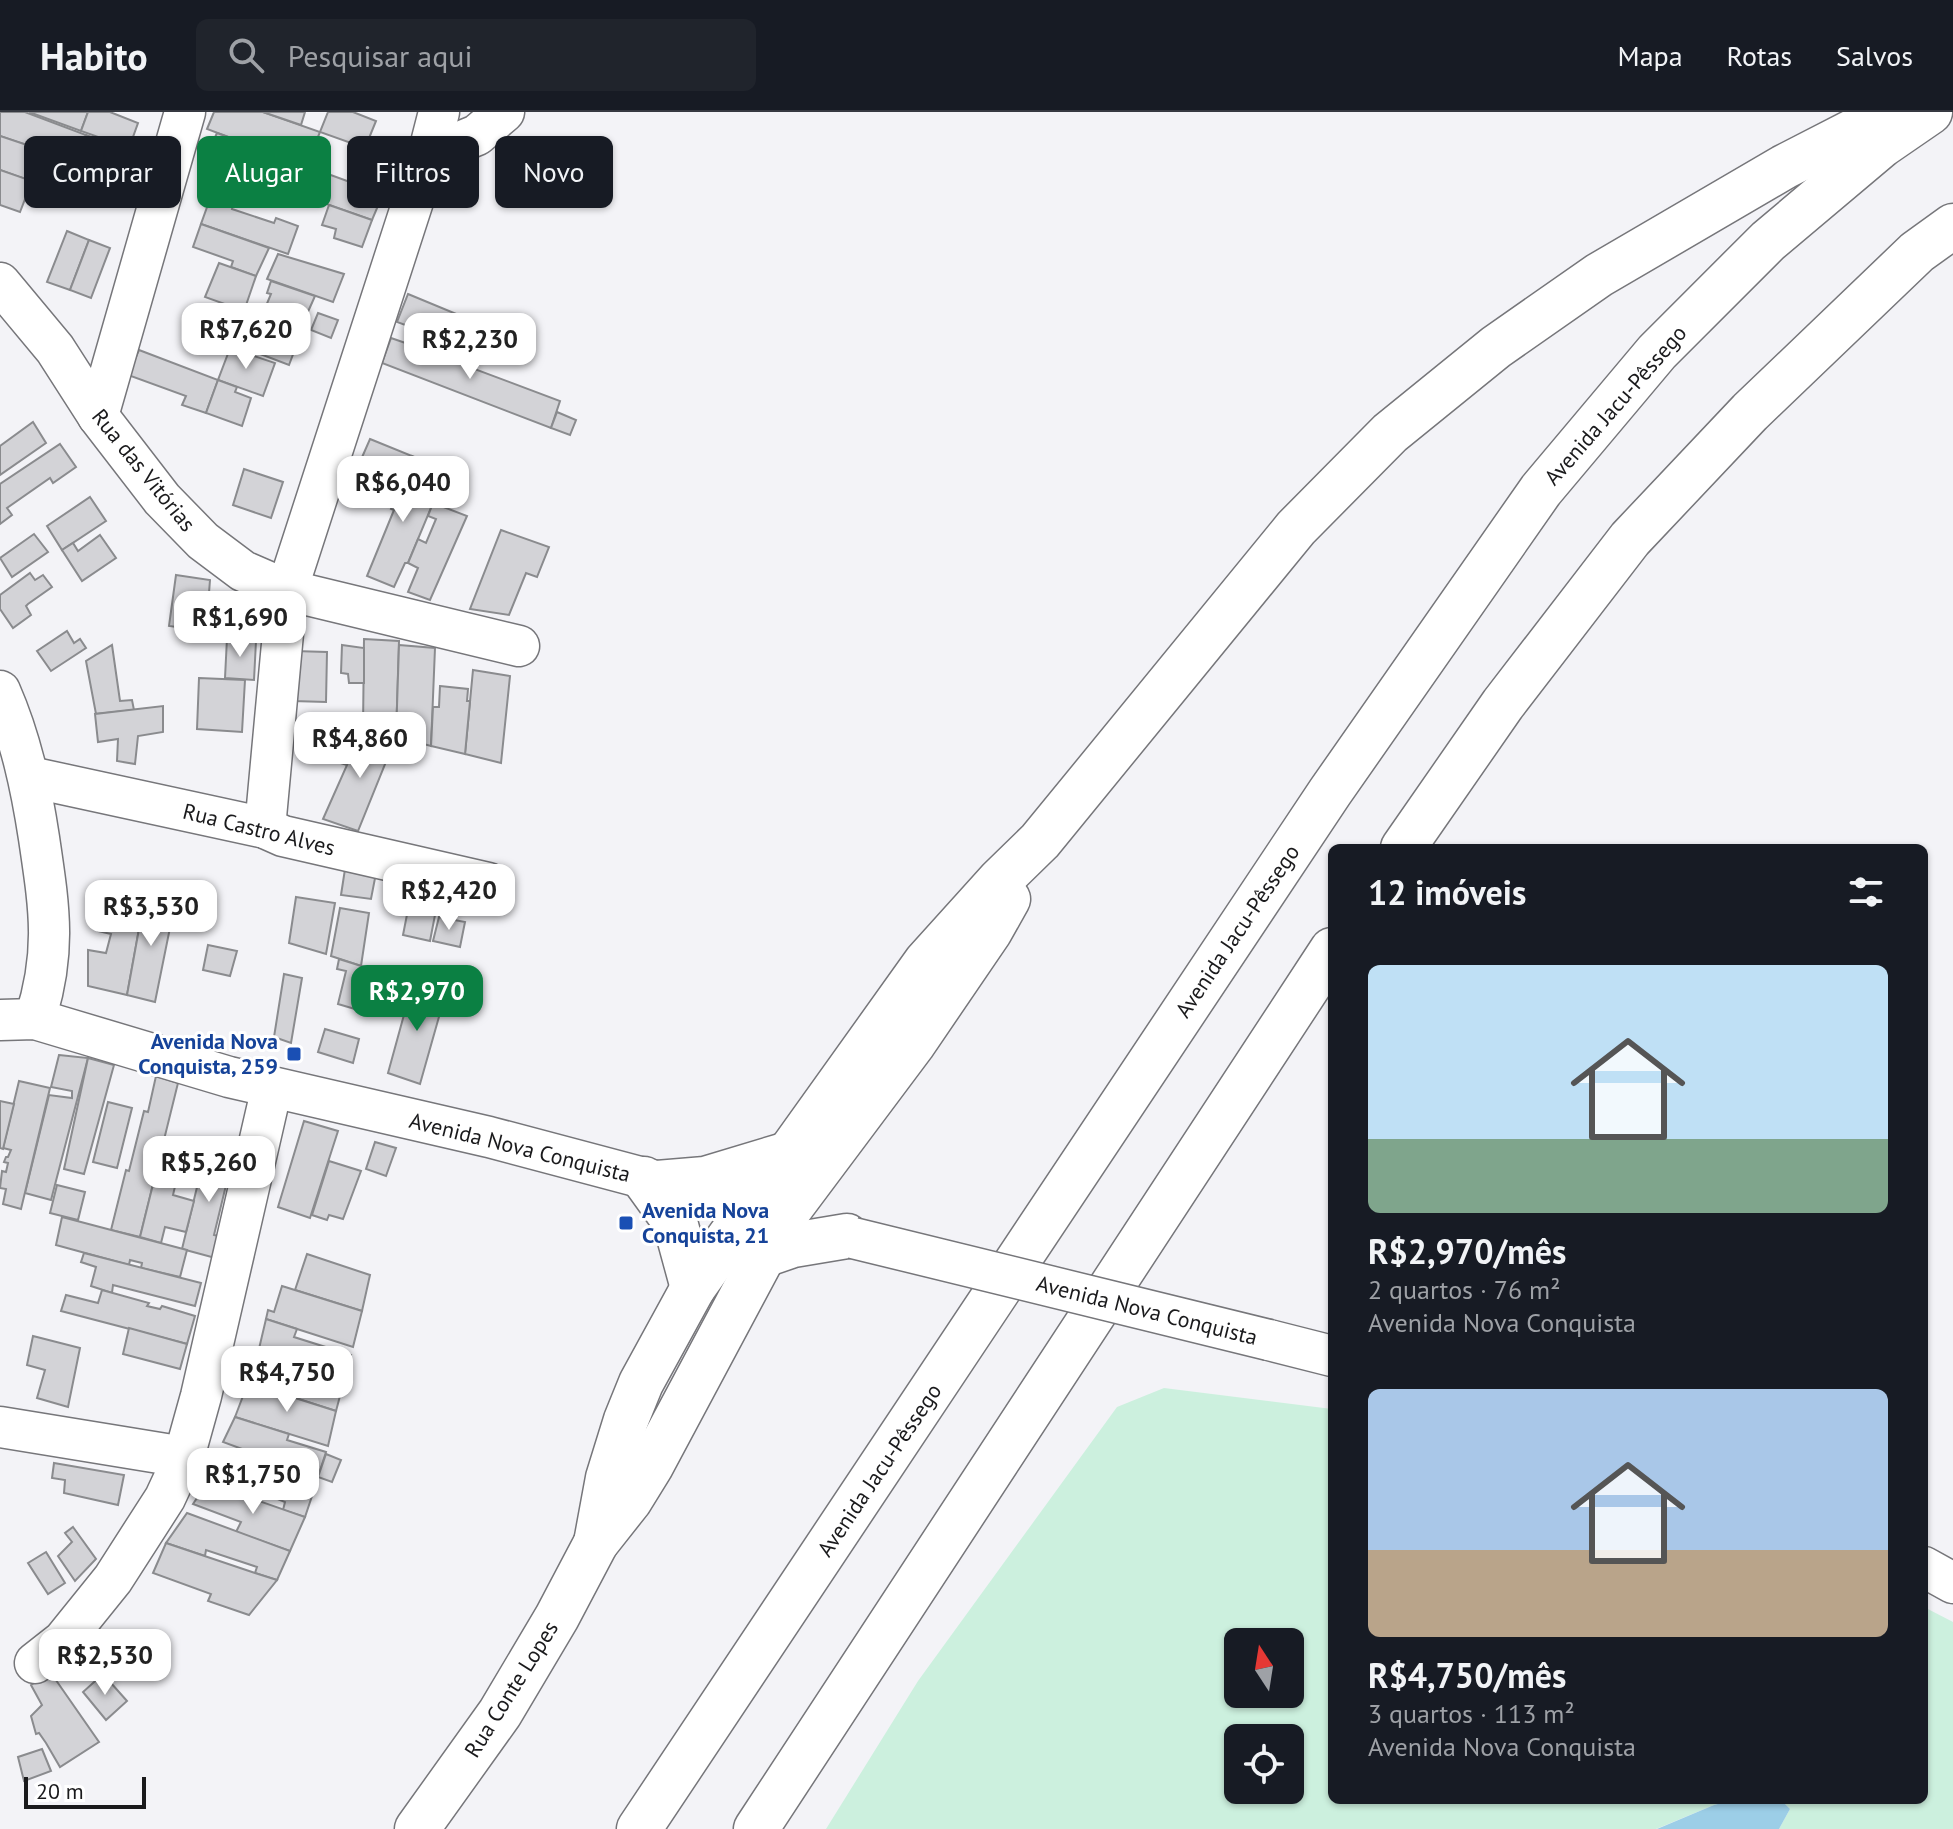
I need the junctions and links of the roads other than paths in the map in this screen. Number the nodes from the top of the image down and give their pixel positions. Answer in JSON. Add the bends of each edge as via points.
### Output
{"nodes":[{"id":1,"x":185,"y":112,"type":"edge"},
{"id":2,"x":439,"y":112,"type":"edge"},
{"id":3,"x":504,"y":112,"type":"edge"},
{"id":4,"x":1891,"y":112,"type":"edge"},
{"id":5,"x":1930,"y":112,"type":"edge"},
{"id":6,"x":433,"y":136,"type":"edge"},
{"id":7,"x":475,"y":136,"type":"edge"},
{"id":8,"x":411,"y":208,"type":"edge"},
{"id":9,"x":1953,"y":226,"type":"edge"},
{"id":10,"x":0,"y":283,"type":"edge"},
{"id":11,"x":98,"y":416,"type":"junction"},
{"id":12,"x":287,"y":590,"type":"junction"},
{"id":13,"x":519,"y":646,"type":"dead end"},
{"id":14,"x":0,"y":691,"type":"edge"},
{"id":15,"x":8,"y":731,"type":"edge"},
{"id":16,"x":30,"y":777,"type":"junction"},
{"id":17,"x":265,"y":828,"type":"junction"},
{"id":18,"x":1040,"y":841,"type":"junction"},
{"id":19,"x":1406,"y":844,"type":"edge"},
{"id":20,"x":488,"y":883,"type":"dead end"},
{"id":21,"x":1328,"y":956,"type":"edge"},
{"id":22,"x":18,"y":1020,"type":"edge"},
{"id":23,"x":272,"y":1087,"type":"junction"},
{"id":24,"x":788,"y":1154,"type":"junction"},
{"id":25,"x":650,"y":1181,"type":"junction"},
{"id":26,"x":767,"y":1211,"type":"junction"},
{"id":27,"x":850,"y":1237,"type":"junction"},
{"id":28,"x":761,"y":1256,"type":"junction"},
{"id":29,"x":693,"y":1288,"type":"junction"},
{"id":30,"x":1328,"y":1355,"type":"edge"},
{"id":31,"x":0,"y":1427,"type":"edge"},
{"id":32,"x":184,"y":1457,"type":"junction"},
{"id":33,"x":596,"y":1543,"type":"junction"},
{"id":34,"x":1928,"y":1569,"type":"edge"},
{"id":35,"x":1953,"y":1583,"type":"edge"},
{"id":36,"x":35,"y":1663,"type":"dead end"},
{"id":37,"x":417,"y":1829,"type":"edge"},
{"id":38,"x":639,"y":1829,"type":"edge"},
{"id":39,"x":756,"y":1829,"type":"edge"}],
"edges":[{"from":1,"to":11,"type":"street"},
{"from":2,"to":6,"type":"street"},
{"from":3,"to":7,"type":"street"},
{"from":4,"to":18,"type":"main road","via":[[1784,167],[1599,275],[1496,347],[1390,433],[1296,528]]},
{"from":5,"to":38,"type":"main road","name":"Avenida Jacu-Pêssego","via":[[1882,145],[1768,241],[1657,352],[1541,490],[1330,792]]},
{"from":8,"to":12,"type":"street"},
{"from":9,"to":19,"type":"main road","via":[[1917,252],[1750,412],[1630,539],[1503,704]]},
{"from":10,"to":11,"type":"street","name":"Rua das Vitórias","via":[[55,349]]},
{"from":11,"to":12,"type":"street","name":"Rua das Vitórias","via":[[162,499],[203,541],[243,571]]},
{"from":12,"to":13,"type":"street","name":"Rua das Vitórias"},
{"from":12,"to":17,"type":"street"},
{"from":14,"to":15,"type":"street"},
{"from":15,"to":16,"type":"street"},
{"from":16,"to":17,"type":"street","name":"Rua Castro Alves"},
{"from":16,"to":22,"type":"street","via":[[50,915],[46,986]]},
{"from":17,"to":20,"type":"street","name":"Rua Castro Alves"},
{"from":18,"to":24,"type":"main road","via":[[926,962]]},
{"from":18,"to":26,"type":"main road","via":[[990,931],[913,1044]]},
{"from":21,"to":39,"type":"main road"},
{"from":22,"to":23,"type":"street","name":"Avenida Nova Conquista"},
{"from":23,"to":25,"type":"street","name":"Avenida Nova Conquista"},
{"from":23,"to":32,"type":"street"},
{"from":24,"to":25,"type":"main road","via":[[705,1179]]},
{"from":24,"to":26,"type":"main road"},
{"from":25,"to":26,"type":"street","name":"Avenida Nova Conquista"},
{"from":25,"to":29,"type":"main road","via":[[675,1222]]},
{"from":26,"to":27,"type":"street","name":"Avenida Nova Conquista"},
{"from":26,"to":28,"type":"main road","name":"Rua Conte Lopes"},
{"from":26,"to":29,"type":"main road","name":"Rua Conte Lopes"},
{"from":27,"to":28,"type":"main road","via":[[793,1245]]},
{"from":27,"to":30,"type":"street","name":"Avenida Nova Conquista","bridge":true},
{"from":28,"to":33,"type":"main road","name":"Rua Conte Lopes","via":[[651,1466]]},
{"from":29,"to":33,"type":"main road","name":"Rua Conte Lopes","via":[[626,1420]]},
{"from":31,"to":32,"type":"street"},
{"from":32,"to":36,"type":"street","via":[[165,1498],[113,1579],[63,1641]]},
{"from":33,"to":37,"type":"main road","name":"Rua Conte Lopes","via":[[500,1713]]},
{"from":34,"to":35,"type":"street"}]}
